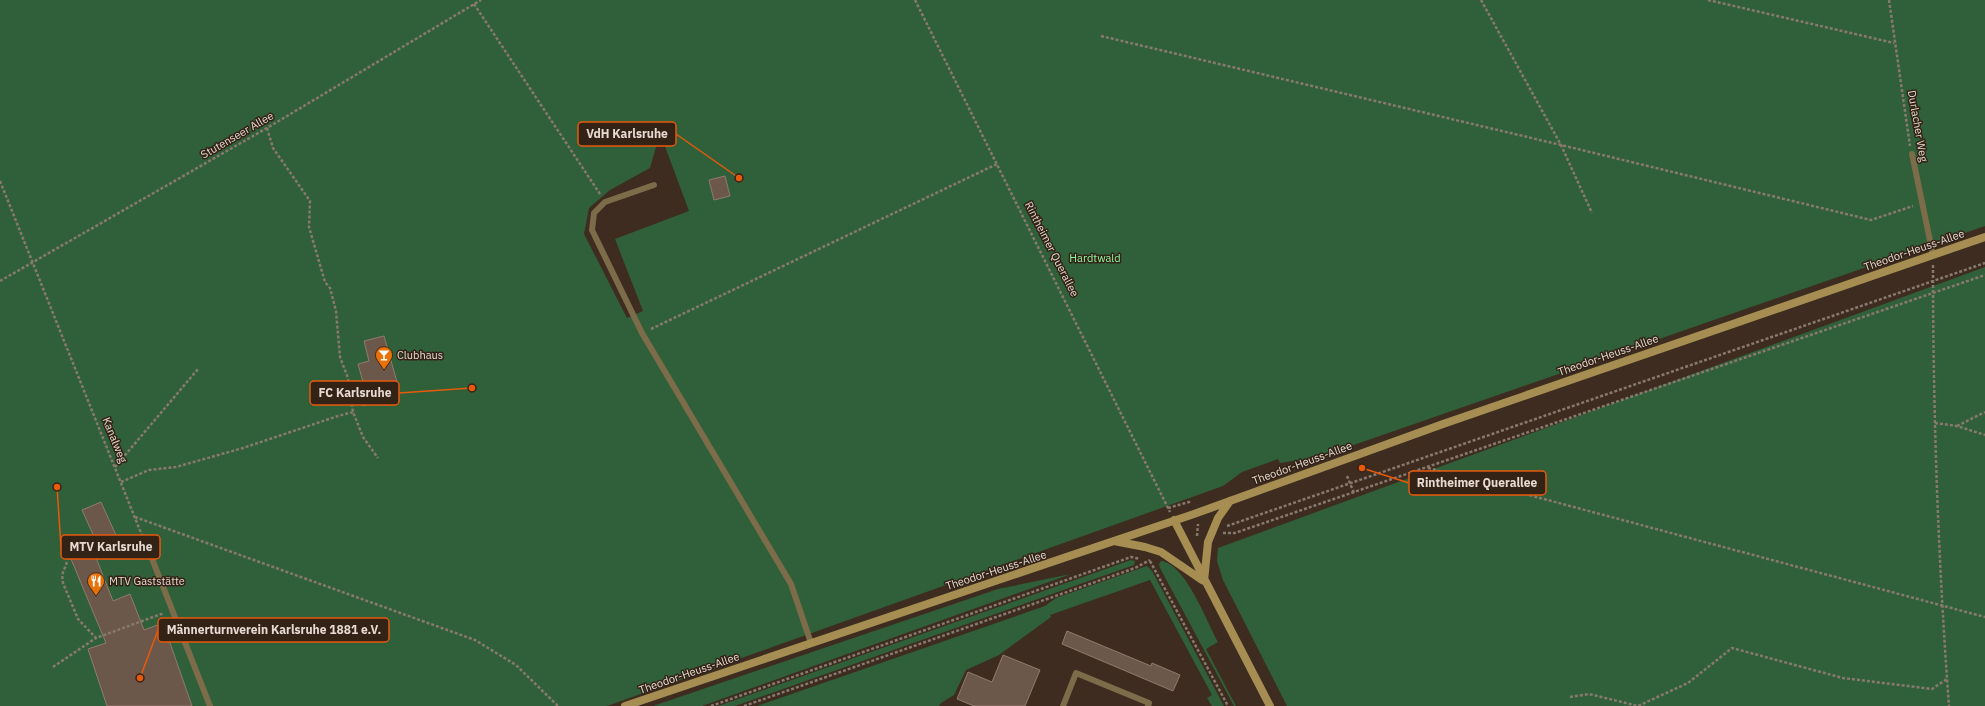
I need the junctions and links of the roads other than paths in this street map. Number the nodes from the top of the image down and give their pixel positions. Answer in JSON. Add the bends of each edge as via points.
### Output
{"nodes":[{"id":1,"x":1912,"y":154,"type":"road end"},
{"id":2,"x":654,"y":185,"type":"dead end"},
{"id":3,"x":1985,"y":237,"type":"edge"},
{"id":4,"x":1933,"y":255,"type":"junction"},
{"id":5,"x":1230,"y":501,"type":"junction"},
{"id":6,"x":1174,"y":520,"type":"junction"},
{"id":7,"x":1113,"y":540,"type":"junction"},
{"id":8,"x":149,"y":551,"type":"road end"},
{"id":9,"x":1204,"y":581,"type":"junction"},
{"id":10,"x":811,"y":643,"type":"junction"},
{"id":11,"x":210,"y":706,"type":"edge"},
{"id":12,"x":625,"y":706,"type":"edge"},
{"id":13,"x":1063,"y":706,"type":"edge"},
{"id":14,"x":1148,"y":706,"type":"edge"},
{"id":15,"x":1270,"y":706,"type":"edge"}],
"edges":[{"from":1,"to":4,"type":"lane","name":"Durlacher Weg"},
{"from":2,"to":10,"type":"lane","via":[[605,202],[594,213],[592,230],[642,333],[791,584]]},
{"from":3,"to":4,"type":"main road","name":"Theodor-Heuss-Allee"},
{"from":4,"to":5,"type":"main road","name":"Theodor-Heuss-Allee","via":[[1436,426]]},
{"from":5,"to":6,"type":"main road","name":"Theodor-Heuss-Allee"},
{"from":5,"to":9,"type":"main road","via":[[1212,532]]},
{"from":6,"to":7,"type":"main road","name":"Theodor-Heuss-Allee"},
{"from":6,"to":9,"type":"main road"},
{"from":7,"to":9,"type":"main road","via":[[1161,552]]},
{"from":7,"to":10,"type":"main road","name":"Theodor-Heuss-Allee","via":[[1038,568]]},
{"from":8,"to":11,"type":"lane"},
{"from":9,"to":15,"type":"main road"},
{"from":10,"to":12,"type":"main road","name":"Theodor-Heuss-Allee"},
{"from":13,"to":14,"type":"lane","via":[[1076,673],[1149,703]]}]}
